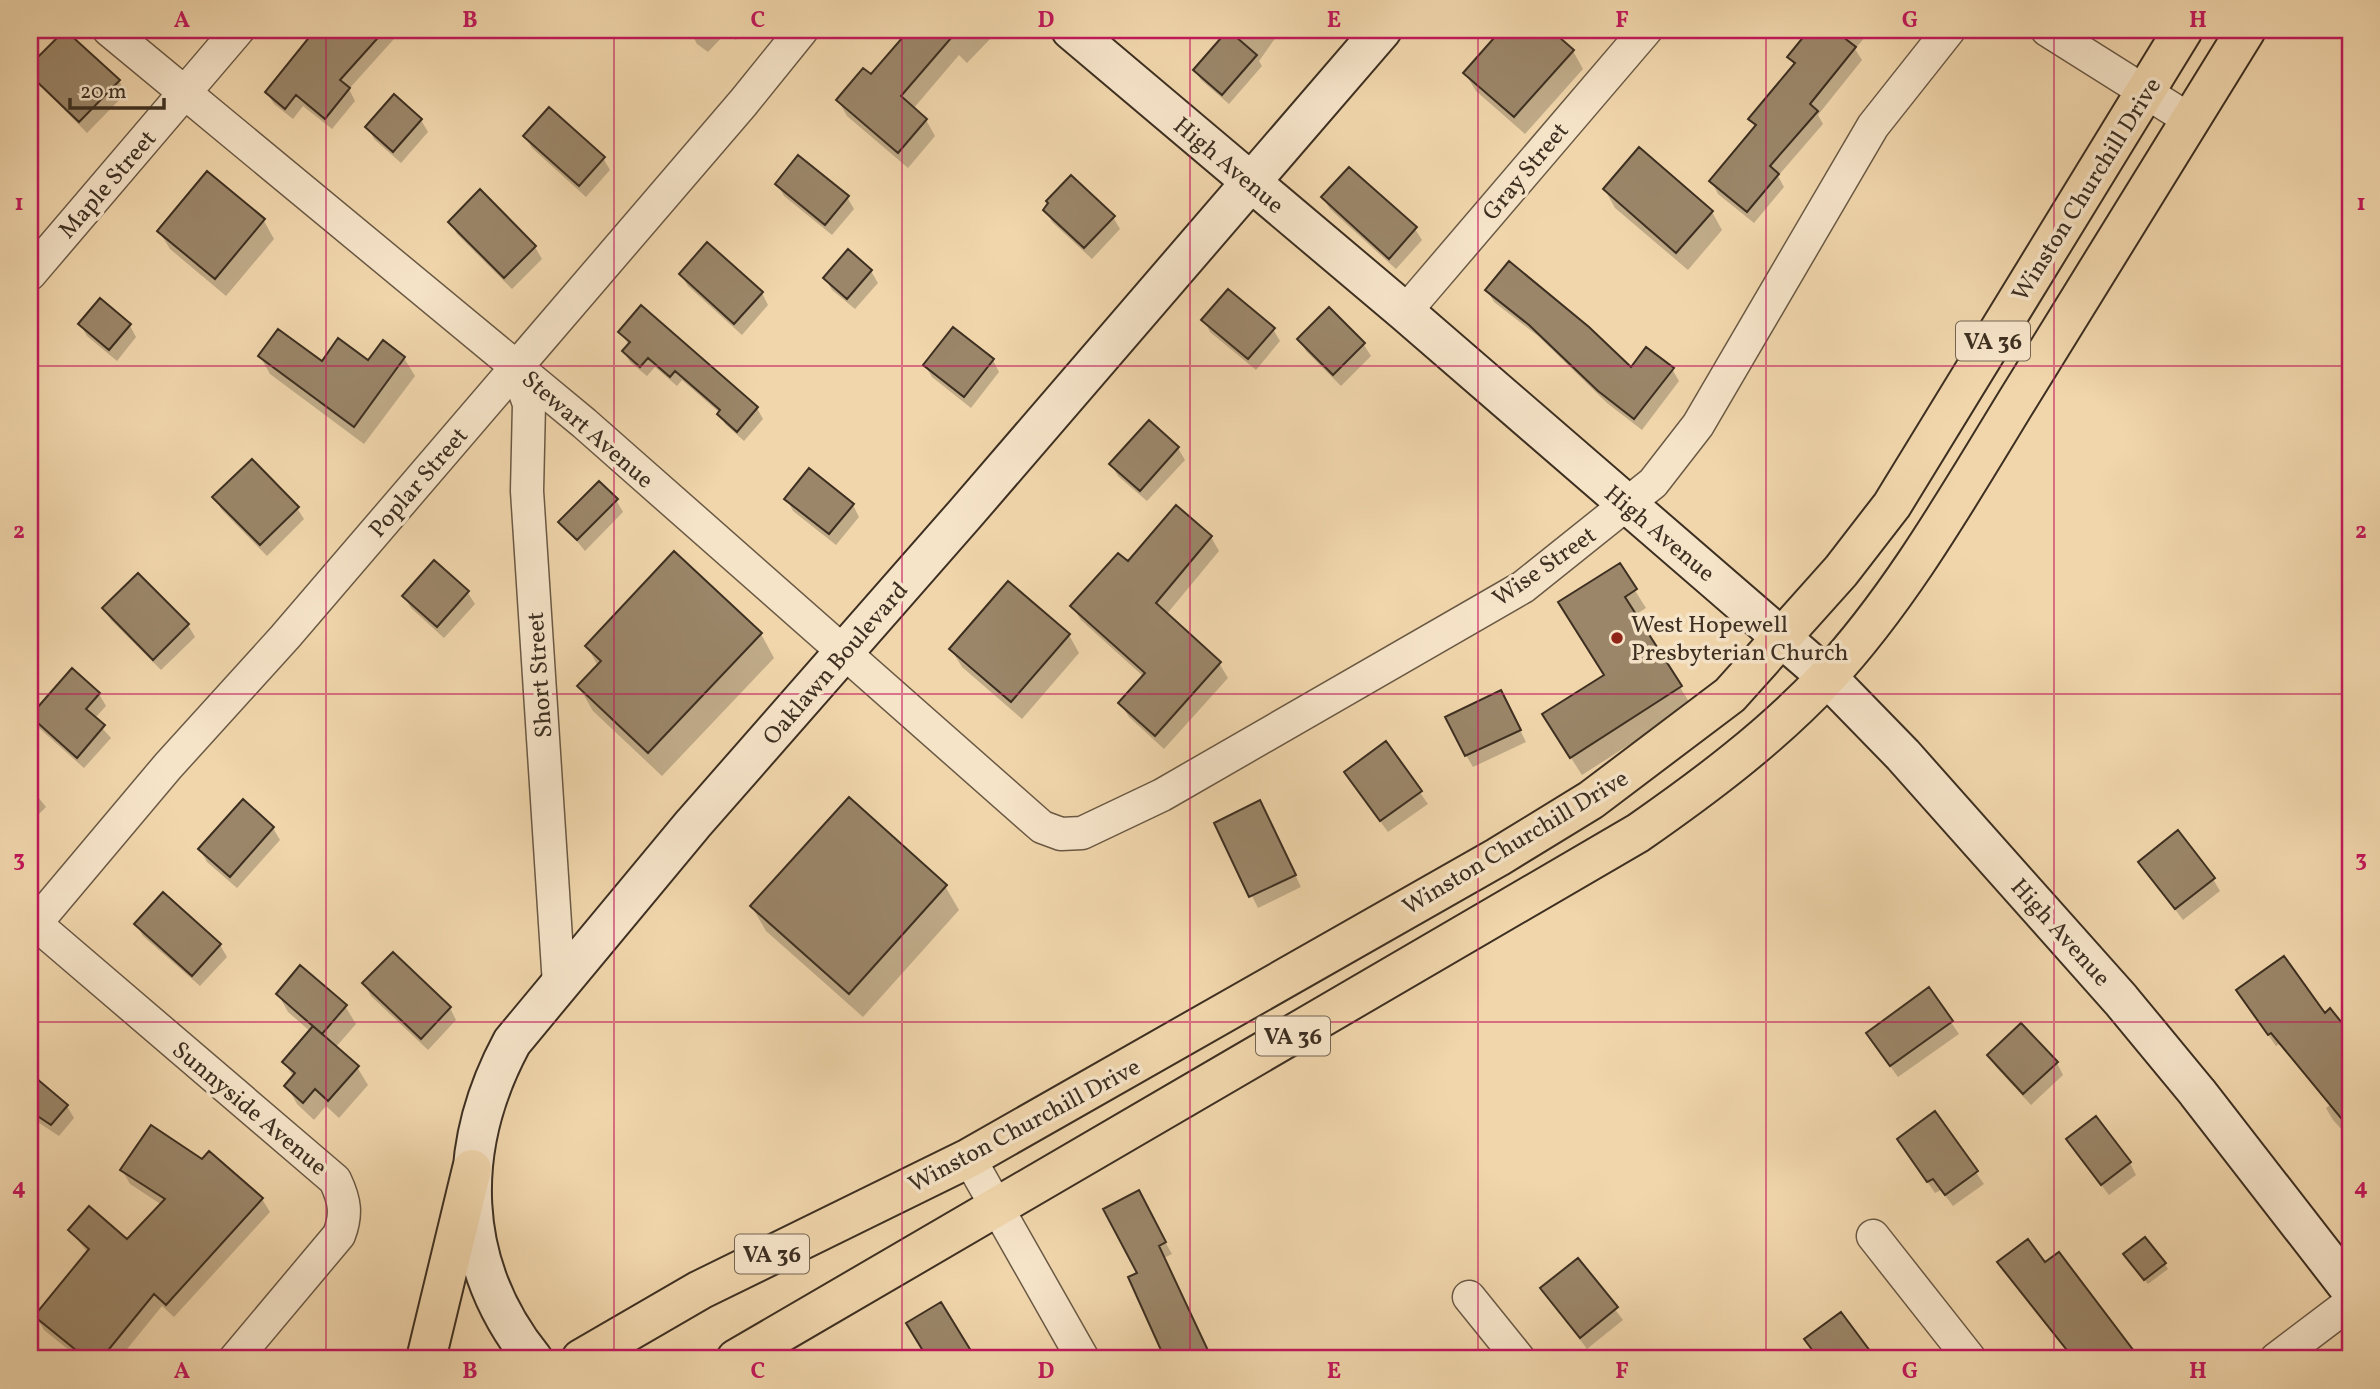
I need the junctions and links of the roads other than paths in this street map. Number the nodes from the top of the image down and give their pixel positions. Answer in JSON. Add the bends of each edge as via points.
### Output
{"nodes":[{"id":1,"x":109,"y":30,"type":"edge"},
{"id":2,"x":238,"y":30,"type":"edge"},
{"id":3,"x":802,"y":30,"type":"edge"},
{"id":4,"x":1071,"y":30,"type":"edge"},
{"id":5,"x":1382,"y":30,"type":"edge"},
{"id":6,"x":1646,"y":30,"type":"edge"},
{"id":7,"x":1949,"y":30,"type":"edge"},
{"id":8,"x":2048,"y":30,"type":"edge"},
{"id":9,"x":2183,"y":30,"type":"edge"},
{"id":10,"x":2246,"y":30,"type":"edge"},
{"id":11,"x":2146,"y":92,"type":"junction"},
{"id":12,"x":184,"y":93,"type":"junction"},
{"id":13,"x":2190,"y":120,"type":"junction"},
{"id":14,"x":1250,"y":183,"type":"junction"},
{"id":15,"x":30,"y":274,"type":"edge"},
{"id":16,"x":1405,"y":312,"type":"junction"},
{"id":17,"x":516,"y":367,"type":"junction"},
{"id":18,"x":1628,"y":504,"type":"junction"},
{"id":19,"x":1784,"y":638,"type":"junction"},
{"id":20,"x":844,"y":653,"type":"junction"},
{"id":21,"x":1827,"y":677,"type":"junction"},
{"id":22,"x":1061,"y":834,"type":"joint"},
{"id":23,"x":32,"y":924,"type":"edge"},
{"id":24,"x":559,"y":985,"type":"junction"},
{"id":25,"x":969,"y":1158,"type":"junction"},
{"id":26,"x":472,"y":1169,"type":"junction"},
{"id":27,"x":997,"y":1207,"type":"junction"},
{"id":28,"x":1873,"y":1236,"type":"dead end"},
{"id":29,"x":2350,"y":1289,"type":"edge"},
{"id":30,"x":1469,"y":1297,"type":"dead end"},
{"id":31,"x":2350,"y":1303,"type":"edge"},
{"id":32,"x":235,"y":1359,"type":"edge"},
{"id":33,"x":426,"y":1359,"type":"edge"},
{"id":34,"x":533,"y":1359,"type":"edge"},
{"id":35,"x":581,"y":1359,"type":"edge"},
{"id":36,"x":736,"y":1359,"type":"edge"},
{"id":37,"x":1083,"y":1359,"type":"edge"},
{"id":38,"x":1519,"y":1359,"type":"edge"},
{"id":39,"x":1970,"y":1359,"type":"edge"},
{"id":40,"x":2276,"y":1359,"type":"edge"}],
"edges":[{"from":1,"to":12,"type":"street","name":"Stewart Avenue"},
{"from":2,"to":12,"type":"street","name":"Maple Street"},
{"from":3,"to":17,"type":"street","name":"Poplar Street"},
{"from":4,"to":14,"type":"street","name":"High Avenue"},
{"from":5,"to":14,"type":"street","name":"Oaklawn Boulevard"},
{"from":6,"to":16,"type":"street","name":"Gray Street"},
{"from":7,"to":18,"type":"street","name":"Wise Street","via":[[1873,126],[1698,425],[1653,483]]},
{"from":8,"to":11,"type":"street"},
{"from":9,"to":11,"type":"highway","name":"Winston Churchill Drive","number":"VA 36"},
{"from":10,"to":13,"type":"highway","number":"VA 36"},
{"from":11,"to":13,"type":"street"},
{"from":11,"to":19,"type":"highway","name":"Winston Churchill Drive","number":"VA 36","via":[[1892,505]]},
{"from":12,"to":15,"type":"street","name":"Maple Street"},
{"from":12,"to":17,"type":"street","name":"Stewart Avenue"},
{"from":13,"to":21,"type":"highway","number":"VA 36","via":[[1956,501]]},
{"from":14,"to":16,"type":"street","name":"High Avenue"},
{"from":14,"to":20,"type":"street","name":"Oaklawn Boulevard"},
{"from":16,"to":18,"type":"street","name":"High Avenue"},
{"from":17,"to":20,"type":"street","name":"Stewart Avenue"},
{"from":17,"to":23,"type":"street","name":"Poplar Street"},
{"from":17,"to":24,"type":"street","name":"Short Street","via":[[529,404],[527,491]]},
{"from":18,"to":19,"type":"street","name":"High Avenue"},
{"from":18,"to":22,"type":"street","name":"Wise Street","via":[[1523,587],[1162,795],[1082,833]]},
{"from":19,"to":21,"type":"street","name":"High Avenue"},
{"from":19,"to":25,"type":"highway","name":"Winston Churchill Drive","number":"VA 36","via":[[1730,695],[1591,800]]},
{"from":20,"to":22,"type":"street","name":"Stewart Avenue","via":[[1042,827]]},
{"from":20,"to":24,"type":"street","name":"Oaklawn Boulevard"},
{"from":21,"to":27,"type":"highway","number":"VA 36","via":[[1697,792],[1638,833]]},
{"from":21,"to":29,"type":"street","name":"High Avenue","via":[[1903,755],[2121,1000]]},
{"from":23,"to":32,"type":"street","name":"Sunnyside Avenue","via":[[335,1180],[345,1201],[339,1235]]},
{"from":24,"to":26,"type":"street","name":"Oaklawn Boulevard","via":[[512,1042],[495,1073],[480,1116]]},
{"from":25,"to":27,"type":"street"},
{"from":25,"to":35,"type":"highway","name":"Winston Churchill Drive","number":"VA 36","via":[[700,1290]]},
{"from":26,"to":33,"type":"highway"},
{"from":26,"to":34,"type":"street","name":"Oaklawn Boulevard","via":[[472,1214],[480,1259],[495,1301]]},
{"from":27,"to":36,"type":"highway","number":"VA 36"},
{"from":27,"to":37,"type":"street"},
{"from":28,"to":39,"type":"street"},
{"from":30,"to":38,"type":"street"},
{"from":31,"to":40,"type":"street"}]}
